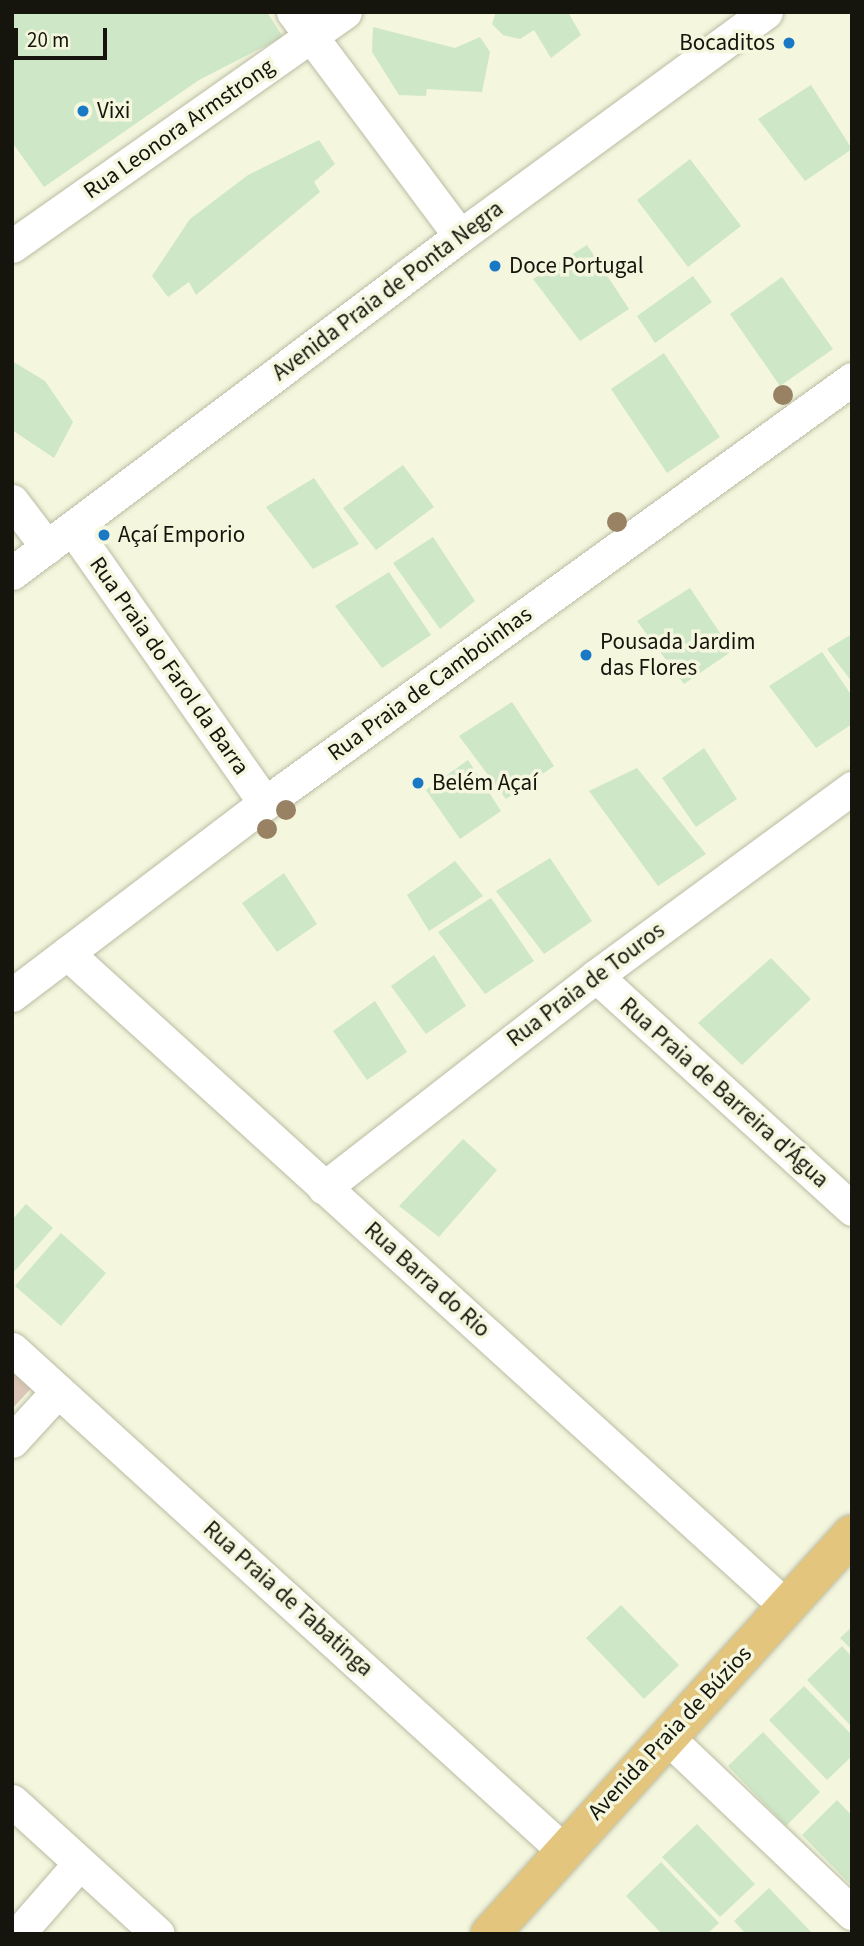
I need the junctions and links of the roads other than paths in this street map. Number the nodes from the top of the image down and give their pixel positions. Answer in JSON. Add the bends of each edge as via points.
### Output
{"nodes":[{"id":1,"x":345,"y":12,"type":"edge"},
{"id":2,"x":766,"y":12,"type":"edge"},
{"id":3,"x":302,"y":24,"type":"edge"},
{"id":4,"x":460,"y":236,"type":"junction"},
{"id":5,"x":12,"y":246,"type":"edge"},
{"id":6,"x":852,"y":379,"type":"edge"},
{"id":7,"x":12,"y":500,"type":"edge"},
{"id":8,"x":60,"y":538,"type":"junction"},
{"id":9,"x":12,"y":573,"type":"edge"},
{"id":10,"x":852,"y":788,"type":"edge"},
{"id":11,"x":265,"y":803,"type":"junction"},
{"id":12,"x":67,"y":953,"type":"junction"},
{"id":13,"x":596,"y":976,"type":"junction"},
{"id":14,"x":12,"y":995,"type":"edge"},
{"id":15,"x":324,"y":1188,"type":"junction"},
{"id":16,"x":852,"y":1209,"type":"edge"},
{"id":17,"x":12,"y":1349,"type":"edge"},
{"id":18,"x":58,"y":1391,"type":"junction"},
{"id":19,"x":12,"y":1441,"type":"edge"},
{"id":20,"x":852,"y":1534,"type":"edge"},
{"id":21,"x":787,"y":1606,"type":"junction"},
{"id":22,"x":666,"y":1736,"type":"junction"},
{"id":23,"x":12,"y":1801,"type":"edge"},
{"id":24,"x":563,"y":1850,"type":"junction"},
{"id":25,"x":79,"y":1864,"type":"junction"},
{"id":26,"x":852,"y":1913,"type":"edge"},
{"id":27,"x":18,"y":1934,"type":"edge"},
{"id":28,"x":158,"y":1934,"type":"edge"},
{"id":29,"x":489,"y":1934,"type":"edge"}],
"edges":[{"from":1,"to":3,"type":"street","name":"Rua Leonora Armstrong"},
{"from":2,"to":4,"type":"street","name":"Avenida Praia de Ponta Negra"},
{"from":3,"to":4,"type":"street"},
{"from":3,"to":5,"type":"street","name":"Rua Leonora Armstrong"},
{"from":4,"to":8,"type":"street","name":"Avenida Praia de Ponta Negra"},
{"from":6,"to":11,"type":"street","name":"Rua Praia de Camboinhas"},
{"from":7,"to":8,"type":"street","name":"Rua Praia do Farol da Barra"},
{"from":8,"to":9,"type":"street","name":"Avenida Praia de Ponta Negra"},
{"from":8,"to":11,"type":"street","name":"Rua Praia do Farol da Barra"},
{"from":10,"to":13,"type":"street","name":"Rua Praia de Touros"},
{"from":11,"to":12,"type":"street","name":"Rua Praia de Camboinhas"},
{"from":12,"to":14,"type":"street","name":"Rua Praia de Camboinhas"},
{"from":12,"to":15,"type":"street","name":"Rua Barra do Rio"},
{"from":13,"to":15,"type":"street","name":"Rua Praia de Touros"},
{"from":13,"to":16,"type":"street","name":"Rua Praia de Barreira d'Água"},
{"from":15,"to":21,"type":"street","name":"Rua Barra do Rio"},
{"from":17,"to":18,"type":"street","name":"Rua Praia de Tabatinga"},
{"from":18,"to":19,"type":"street"},
{"from":18,"to":24,"type":"street","name":"Rua Praia de Tabatinga"},
{"from":20,"to":21,"type":"main road","name":"Avenida Praia de Búzios"},
{"from":21,"to":22,"type":"main road","name":"Avenida Praia de Búzios"},
{"from":22,"to":24,"type":"main road","name":"Avenida Praia de Búzios"},
{"from":22,"to":26,"type":"street"},
{"from":23,"to":25,"type":"street"},
{"from":24,"to":29,"type":"main road","name":"Avenida Praia de Búzios"},
{"from":25,"to":27,"type":"street"},
{"from":25,"to":28,"type":"street"}]}
